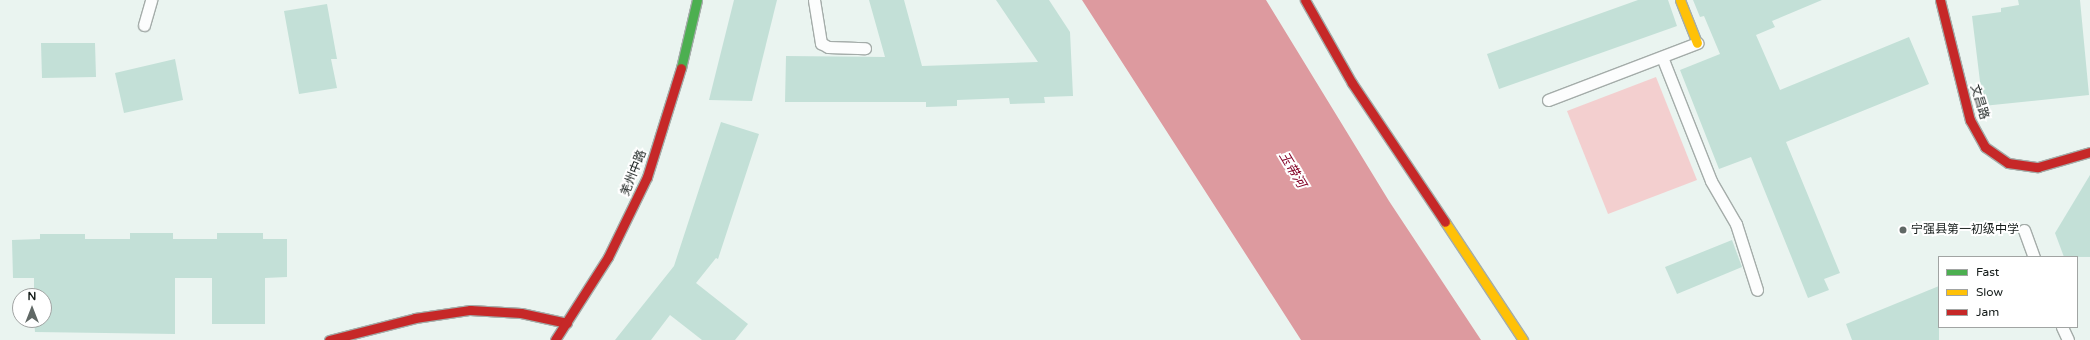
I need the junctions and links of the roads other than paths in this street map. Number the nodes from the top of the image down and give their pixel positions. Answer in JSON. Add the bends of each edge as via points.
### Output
{"nodes":[{"id":1,"x":151,"y":0,"type":"edge"},
{"id":2,"x":697,"y":0,"type":"edge"},
{"id":3,"x":814,"y":0,"type":"edge"},
{"id":4,"x":1305,"y":0,"type":"edge"},
{"id":5,"x":1680,"y":0,"type":"edge"},
{"id":6,"x":1940,"y":0,"type":"edge"},
{"id":7,"x":144,"y":24,"type":"dead end"},
{"id":8,"x":1696,"y":43,"type":"joint"},
{"id":9,"x":865,"y":48,"type":"dead end"},
{"id":10,"x":1662,"y":57,"type":"junction"},
{"id":11,"x":1548,"y":100,"type":"dead end"},
{"id":12,"x":2090,"y":152,"type":"edge"},
{"id":13,"x":2024,"y":230,"type":"dead end"},
{"id":14,"x":2034,"y":256,"type":"edge"},
{"id":15,"x":1756,"y":290,"type":"dead end"},
{"id":16,"x":567,"y":323,"type":"junction"},
{"id":17,"x":2062,"y":328,"type":"edge"},
{"id":18,"x":329,"y":340,"type":"edge"},
{"id":19,"x":556,"y":340,"type":"edge"},
{"id":20,"x":1523,"y":340,"type":"edge"},
{"id":21,"x":2068,"y":340,"type":"edge"}],
"edges":[{"from":1,"to":7,"type":"lane"},
{"from":2,"to":16,"type":"street","name":"羌州中路","via":[[675,96],[647,177],[608,257]]},
{"from":3,"to":9,"type":"lane","via":[[821,43],[828,47]]},
{"from":4,"to":20,"type":"street","via":[[1352,83]]},
{"from":5,"to":8,"type":"street"},
{"from":6,"to":12,"type":"street","name":"文昌路","via":[[1970,120],[1985,147],[2008,163],[2038,167]]},
{"from":8,"to":10,"type":"lane"},
{"from":10,"to":11,"type":"lane"},
{"from":10,"to":15,"type":"lane","via":[[1711,182],[1736,224]]},
{"from":13,"to":14,"type":"lane"},
{"from":16,"to":18,"type":"street","via":[[521,313],[470,310],[415,318]]},
{"from":16,"to":19,"type":"street","name":"羌州中路"},
{"from":17,"to":21,"type":"lane"}]}
